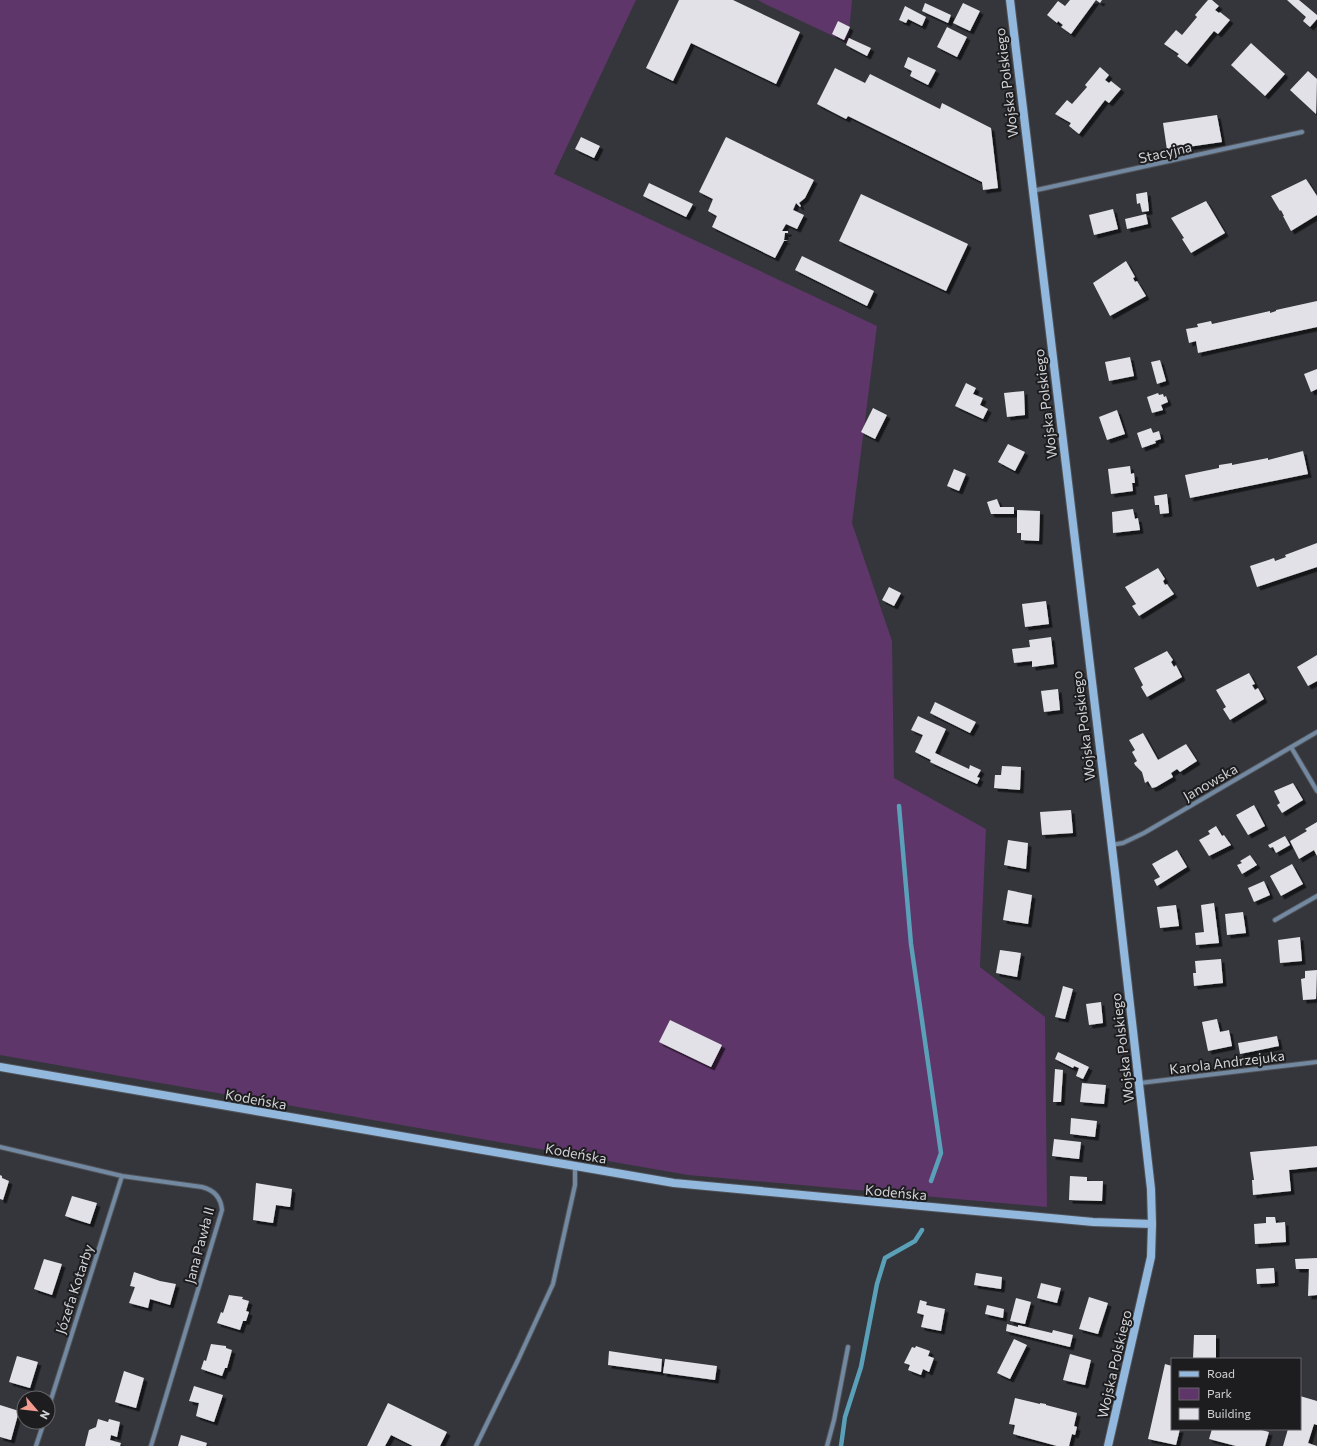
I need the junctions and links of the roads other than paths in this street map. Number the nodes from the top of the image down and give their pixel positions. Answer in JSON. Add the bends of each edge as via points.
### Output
{"nodes":[{"id":1,"x":1010,"y":0,"type":"edge"},
{"id":2,"x":1302,"y":132,"type":"dead end"},
{"id":3,"x":1032,"y":192,"type":"junction"},
{"id":4,"x":1317,"y":732,"type":"edge"},
{"id":5,"x":1291,"y":747,"type":"junction"},
{"id":6,"x":1317,"y":791,"type":"edge"},
{"id":7,"x":1112,"y":845,"type":"junction"},
{"id":8,"x":1317,"y":896,"type":"edge"},
{"id":9,"x":1275,"y":920,"type":"dead end"},
{"id":10,"x":1317,"y":1062,"type":"edge"},
{"id":11,"x":0,"y":1067,"type":"edge"},
{"id":12,"x":1140,"y":1083,"type":"junction"},
{"id":13,"x":0,"y":1147,"type":"edge"},
{"id":14,"x":575,"y":1166,"type":"junction"},
{"id":15,"x":122,"y":1176,"type":"junction"},
{"id":16,"x":1152,"y":1224,"type":"junction"},
{"id":17,"x":848,"y":1347,"type":"dead end"},
{"id":18,"x":54,"y":1390,"type":"edge"},
{"id":19,"x":41,"y":1430,"type":"edge"},
{"id":20,"x":36,"y":1446,"type":"edge"},
{"id":21,"x":151,"y":1446,"type":"edge"},
{"id":22,"x":476,"y":1446,"type":"edge"},
{"id":23,"x":827,"y":1446,"type":"edge"},
{"id":24,"x":1108,"y":1446,"type":"edge"}],
"edges":[{"from":1,"to":3,"type":"main road","name":"Wojska Polskiego"},
{"from":2,"to":3,"type":"street","name":"Stacyjna"},
{"from":3,"to":7,"type":"main road","name":"Wojska Polskiego"},
{"from":4,"to":5,"type":"street","name":"Janowska"},
{"from":5,"to":6,"type":"street"},
{"from":5,"to":7,"type":"street","name":"Janowska","via":[[1144,833]]},
{"from":7,"to":12,"type":"main road","name":"Wojska Polskiego"},
{"from":8,"to":9,"type":"street"},
{"from":10,"to":12,"type":"street","name":"Karola Andrzejuka"},
{"from":11,"to":14,"type":"main road","name":"Kodeńska"},
{"from":12,"to":16,"type":"main road","name":"Wojska Polskiego"},
{"from":13,"to":15,"type":"street","name":"Jana Pawła II"},
{"from":14,"to":16,"type":"main road","name":"Kodeńska","via":[[714,1188],[1093,1222]]},
{"from":14,"to":22,"type":"street","via":[[575,1185],[553,1284]]},
{"from":15,"to":18,"type":"street","name":"Józefa Kotarby"},
{"from":15,"to":21,"type":"street","name":"Jana Pawła II","via":[[209,1189],[221,1202],[222,1210]]},
{"from":16,"to":24,"type":"main road","name":"Wojska Polskiego","via":[[1151,1257]]},
{"from":17,"to":23,"type":"street"},
{"from":19,"to":20,"type":"street"}]}
